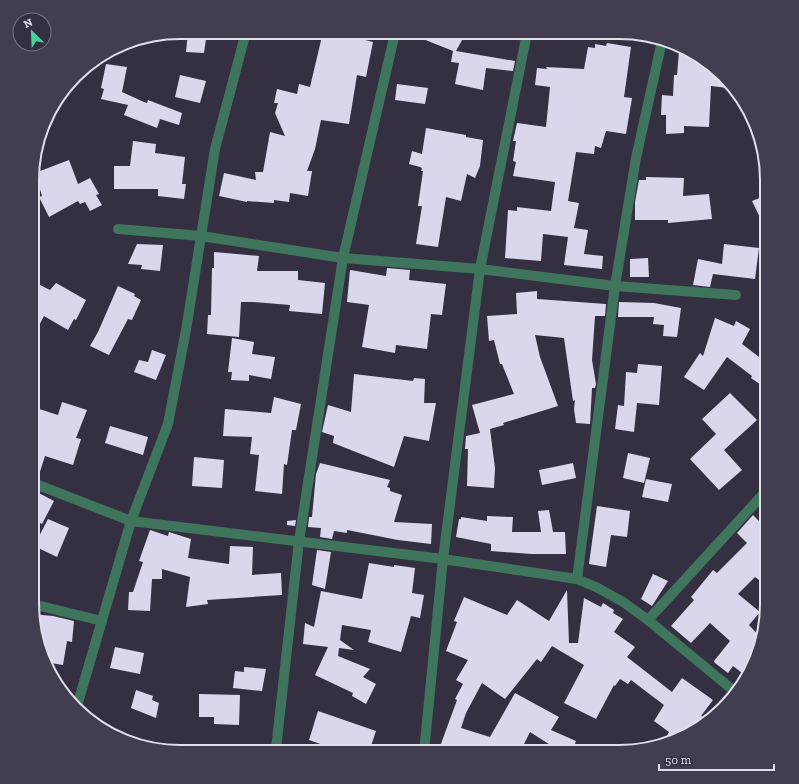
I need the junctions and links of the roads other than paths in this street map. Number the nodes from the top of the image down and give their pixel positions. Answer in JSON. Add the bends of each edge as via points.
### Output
{"nodes":[{"id":1,"x":244,"y":39,"type":"edge"},
{"id":2,"x":394,"y":39,"type":"edge"},
{"id":3,"x":526,"y":39,"type":"edge"},
{"id":4,"x":661,"y":45,"type":"edge"},
{"id":5,"x":118,"y":229,"type":"dead end"},
{"id":6,"x":201,"y":236,"type":"junction"},
{"id":7,"x":343,"y":258,"type":"junction"},
{"id":8,"x":480,"y":269,"type":"junction"},
{"id":9,"x":615,"y":286,"type":"junction"},
{"id":10,"x":736,"y":295,"type":"dead end"},
{"id":11,"x":39,"y":485,"type":"edge"},
{"id":12,"x":760,"y":498,"type":"edge"},
{"id":13,"x":131,"y":522,"type":"junction"},
{"id":14,"x":299,"y":541,"type":"junction"},
{"id":15,"x":443,"y":559,"type":"junction"},
{"id":16,"x":577,"y":579,"type":"junction"},
{"id":17,"x":39,"y":606,"type":"edge"},
{"id":18,"x":648,"y":620,"type":"junction"},
{"id":19,"x":102,"y":621,"type":"junction"},
{"id":20,"x":732,"y":689,"type":"edge"},
{"id":21,"x":78,"y":702,"type":"edge"},
{"id":22,"x":276,"y":745,"type":"edge"},
{"id":23,"x":425,"y":745,"type":"edge"}],
"edges":[{"from":1,"to":6,"type":"street","via":[[216,149]]},
{"from":2,"to":7,"type":"street"},
{"from":3,"to":8,"type":"street"},
{"from":4,"to":9,"type":"street","via":[[636,158]]},
{"from":5,"to":6,"type":"street"},
{"from":6,"to":7,"type":"street"},
{"from":6,"to":13,"type":"street","via":[[168,424]]},
{"from":7,"to":8,"type":"street"},
{"from":7,"to":14,"type":"street"},
{"from":8,"to":9,"type":"street"},
{"from":8,"to":15,"type":"street"},
{"from":9,"to":10,"type":"street"},
{"from":9,"to":16,"type":"street"},
{"from":11,"to":13,"type":"street"},
{"from":12,"to":18,"type":"street"},
{"from":13,"to":14,"type":"street"},
{"from":13,"to":19,"type":"street"},
{"from":14,"to":15,"type":"street"},
{"from":14,"to":22,"type":"street"},
{"from":15,"to":16,"type":"street"},
{"from":15,"to":23,"type":"street"},
{"from":16,"to":18,"type":"street","via":[[623,602]]},
{"from":17,"to":19,"type":"street"},
{"from":18,"to":20,"type":"street"},
{"from":19,"to":21,"type":"street"}]}
